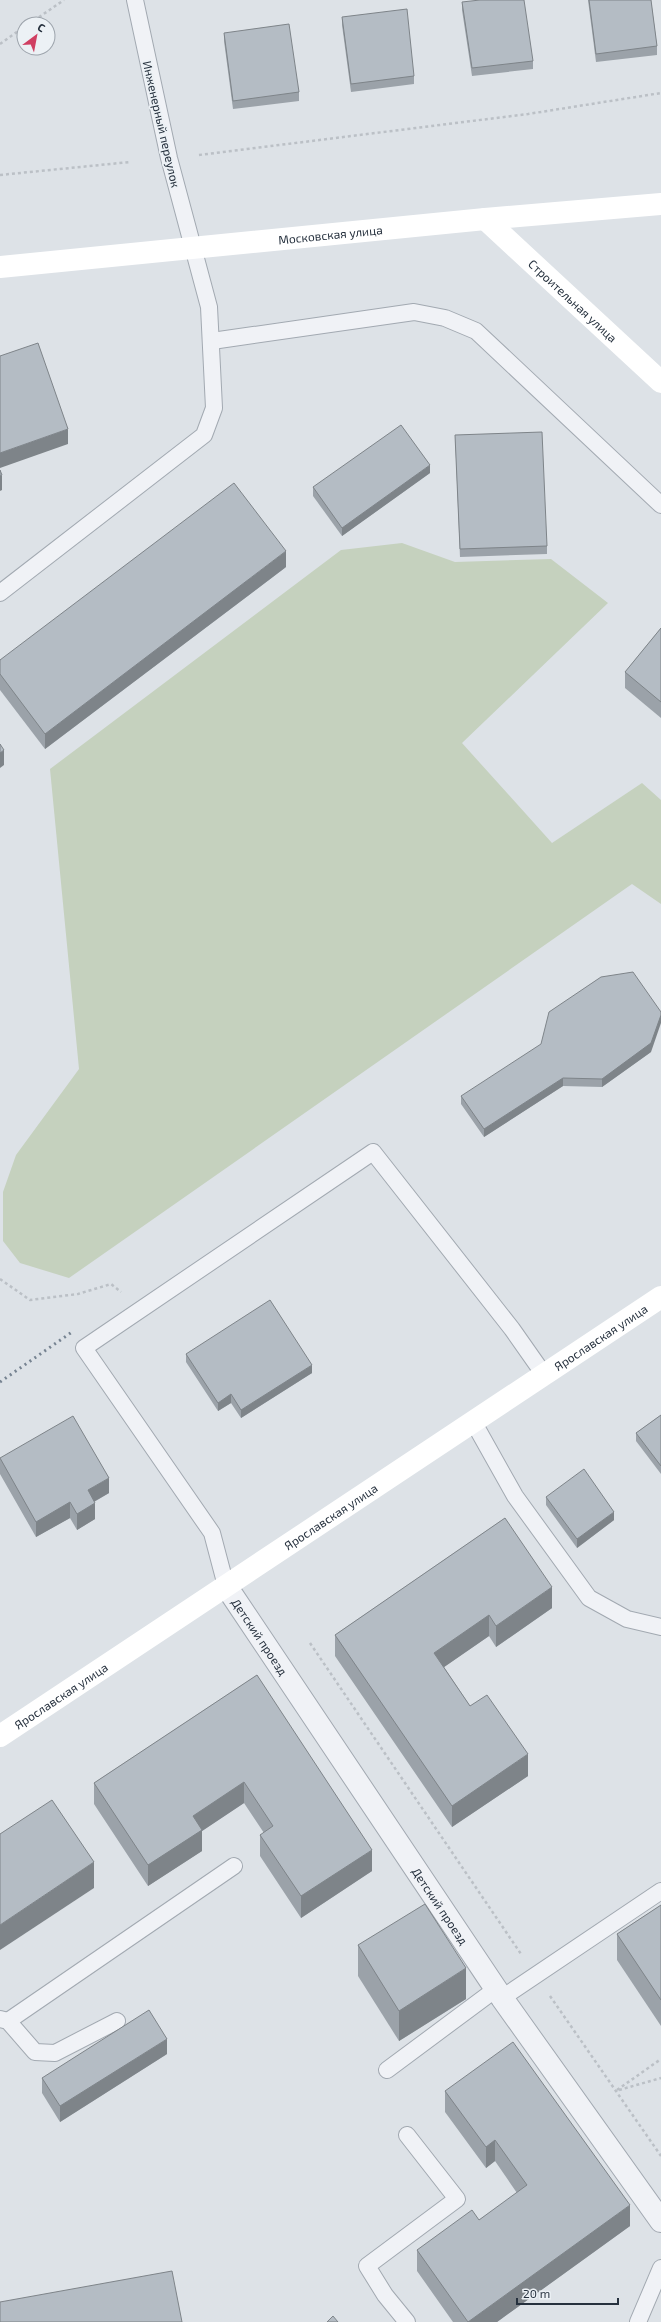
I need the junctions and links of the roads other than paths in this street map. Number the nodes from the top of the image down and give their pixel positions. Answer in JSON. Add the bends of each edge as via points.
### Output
{"nodes":[{"id":1,"x":135,"y":0,"type":"edge"},
{"id":2,"x":661,"y":204,"type":"edge"},
{"id":3,"x":484,"y":219,"type":"junction"},
{"id":4,"x":193,"y":247,"type":"junction"},
{"id":5,"x":0,"y":267,"type":"edge"},
{"id":6,"x":212,"y":341,"type":"junction"},
{"id":7,"x":661,"y":382,"type":"edge"},
{"id":8,"x":661,"y":505,"type":"edge"},
{"id":9,"x":0,"y":593,"type":"edge"},
{"id":10,"x":661,"y":1297,"type":"edge"},
{"id":11,"x":545,"y":1376,"type":"junction"},
{"id":12,"x":474,"y":1422,"type":"junction"},
{"id":13,"x":226,"y":1586,"type":"junction"},
{"id":14,"x":661,"y":1627,"type":"edge"},
{"id":15,"x":0,"y":1736,"type":"edge"},
{"id":16,"x":234,"y":1866,"type":"dead end"},
{"id":17,"x":661,"y":1891,"type":"edge"},
{"id":18,"x":499,"y":1993,"type":"junction"},
{"id":19,"x":4,"y":2020,"type":"edge"},
{"id":20,"x":117,"y":2021,"type":"dead end"},
{"id":21,"x":387,"y":2070,"type":"dead end"},
{"id":22,"x":407,"y":2135,"type":"dead end"},
{"id":23,"x":661,"y":2221,"type":"edge"},
{"id":24,"x":661,"y":2268,"type":"edge"},
{"id":25,"x":407,"y":2322,"type":"edge"},
{"id":26,"x":638,"y":2322,"type":"edge"}],
"edges":[{"from":1,"to":4,"type":"lane","name":"Инженерный переулок","via":[[169,158]]},
{"from":2,"to":3,"type":"main road","name":"Московская улица"},
{"from":3,"to":4,"type":"main road","name":"Московская улица"},
{"from":3,"to":7,"type":"main road","name":"Строительная улица"},
{"from":4,"to":5,"type":"main road","name":"Московская улица"},
{"from":4,"to":6,"type":"lane","name":"Инженерный переулок","via":[[209,307]]},
{"from":6,"to":8,"type":"lane","via":[[414,312],[445,318],[476,331]]},
{"from":6,"to":9,"type":"lane","name":"Инженерный переулок","via":[[214,408],[204,435]]},
{"from":10,"to":11,"type":"main road","name":"Ярославская улица"},
{"from":11,"to":12,"type":"main road","name":"Ярославская улица"},
{"from":11,"to":13,"type":"lane","via":[[512,1329],[373,1152],[84,1348],[212,1533]]},
{"from":12,"to":13,"type":"main road","name":"Ярославская улица"},
{"from":12,"to":14,"type":"lane","via":[[515,1496],[589,1598],[627,1619]]},
{"from":13,"to":15,"type":"main road","name":"Ярославская улица"},
{"from":13,"to":18,"type":"street","name":"Детский проезд"},
{"from":16,"to":19,"type":"lane"},
{"from":17,"to":18,"type":"lane","via":[[536,1976]]},
{"from":18,"to":21,"type":"lane"},
{"from":18,"to":23,"type":"street","name":"Детский проезд"},
{"from":19,"to":20,"type":"lane","via":[[35,2052],[56,2053]]},
{"from":22,"to":25,"type":"lane","via":[[457,2199],[367,2266],[385,2295]]},
{"from":24,"to":26,"type":"lane"}]}
